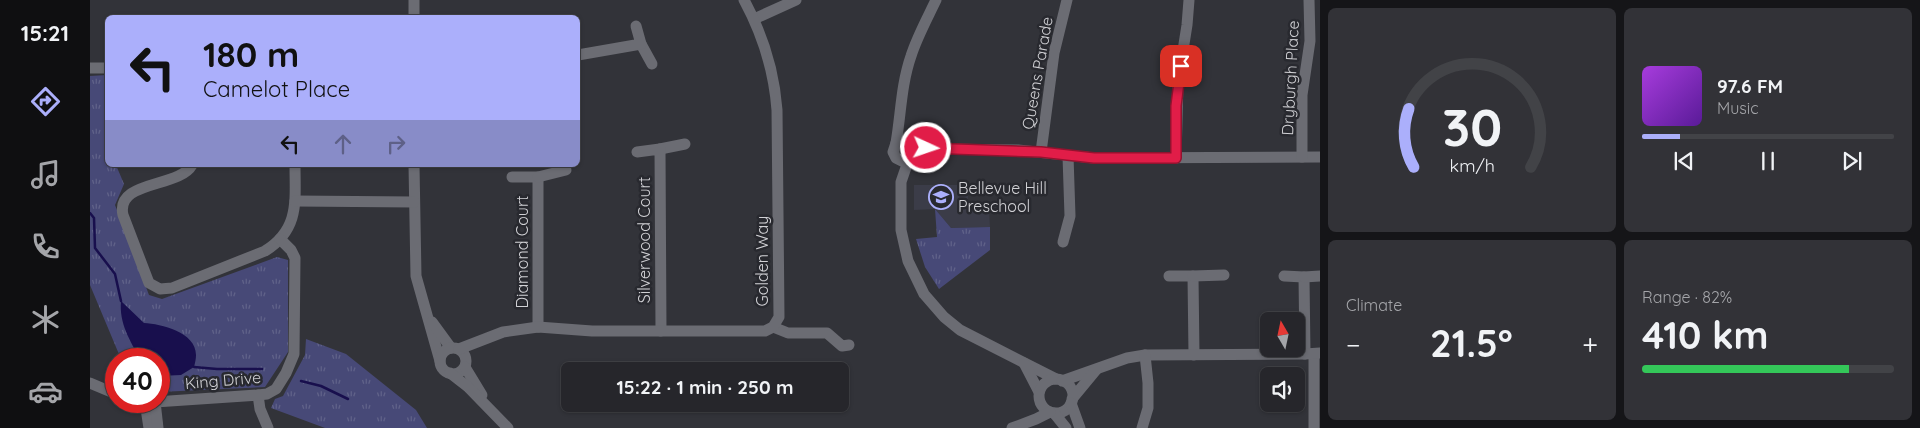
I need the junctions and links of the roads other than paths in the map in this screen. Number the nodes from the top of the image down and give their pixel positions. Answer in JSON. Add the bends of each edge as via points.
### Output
{"nodes":[{"id":1,"x":414,"y":0,"type":"edge"},
{"id":2,"x":744,"y":0,"type":"edge"},
{"id":3,"x":796,"y":0,"type":"edge"},
{"id":4,"x":936,"y":0,"type":"edge"},
{"id":5,"x":1067,"y":0,"type":"edge"},
{"id":6,"x":1189,"y":0,"type":"edge"},
{"id":7,"x":1309,"y":0,"type":"edge"},
{"id":8,"x":414,"y":15,"type":"edge"},
{"id":9,"x":754,"y":19,"type":"junction"},
{"id":10,"x":636,"y":26,"type":"dead end"},
{"id":11,"x":641,"y":44,"type":"junction"},
{"id":12,"x":580,"y":55,"type":"edge"},
{"id":13,"x":652,"y":64,"type":"dead end"},
{"id":14,"x":90,"y":68,"type":"edge"},
{"id":15,"x":105,"y":68,"type":"edge"},
{"id":16,"x":900,"y":118,"type":"junction"},
{"id":17,"x":685,"y":144,"type":"dead end"},
{"id":18,"x":896,"y":144,"type":"junction"},
{"id":19,"x":660,"y":150,"type":"junction"},
{"id":20,"x":910,"y":151,"type":"junction"},
{"id":21,"x":637,"y":152,"type":"dead end"},
{"id":22,"x":1041,"y":152,"type":"junction"},
{"id":23,"x":1068,"y":156,"type":"junction"},
{"id":24,"x":1302,"y":157,"type":"junction"},
{"id":25,"x":1320,"y":157,"type":"edge"},
{"id":26,"x":896,"y":158,"type":"junction"},
{"id":27,"x":1176,"y":158,"type":"junction"},
{"id":28,"x":190,"y":167,"type":"edge"},
{"id":29,"x":295,"y":167,"type":"edge"},
{"id":30,"x":414,"y":167,"type":"edge"},
{"id":31,"x":566,"y":170,"type":"dead end"},
{"id":32,"x":512,"y":177,"type":"dead end"},
{"id":33,"x":538,"y":177,"type":"junction"},
{"id":34,"x":901,"y":182,"type":"junction"},
{"id":35,"x":295,"y":201,"type":"junction"},
{"id":36,"x":414,"y":202,"type":"junction"},
{"id":37,"x":280,"y":239,"type":"junction"},
{"id":38,"x":1063,"y":242,"type":"dead end"},
{"id":39,"x":1224,"y":275,"type":"dead end"},
{"id":40,"x":1169,"y":276,"type":"dead end"},
{"id":41,"x":1193,"y":276,"type":"junction"},
{"id":42,"x":1284,"y":276,"type":"dead end"},
{"id":43,"x":1320,"y":276,"type":"edge"},
{"id":44,"x":1304,"y":277,"type":"junction"},
{"id":45,"x":423,"y":305,"type":"junction"},
{"id":46,"x":538,"y":327,"type":"junction"},
{"id":47,"x":773,"y":327,"type":"junction"},
{"id":48,"x":661,"y":331,"type":"junction"},
{"id":49,"x":486,"y":339,"type":"junction"},
{"id":50,"x":848,"y":345,"type":"dead end"},
{"id":51,"x":455,"y":348,"type":"junction"},
{"id":52,"x":1313,"y":354,"type":"edge"},
{"id":53,"x":1145,"y":355,"type":"junction"},
{"id":54,"x":1194,"y":355,"type":"junction"},
{"id":55,"x":440,"y":361,"type":"junction"},
{"id":56,"x":466,"y":363,"type":"junction"},
{"id":57,"x":1024,"y":363,"type":"junction"},
{"id":58,"x":1096,"y":370,"type":"junction"},
{"id":59,"x":450,"y":373,"type":"junction"},
{"id":60,"x":1059,"y":380,"type":"junction"},
{"id":61,"x":90,"y":383,"type":"edge"},
{"id":62,"x":105,"y":389,"type":"edge"},
{"id":63,"x":258,"y":395,"type":"junction"},
{"id":64,"x":1039,"y":395,"type":"junction"},
{"id":65,"x":170,"y":401,"type":"edge"},
{"id":66,"x":1072,"y":401,"type":"junction"},
{"id":67,"x":1052,"y":412,"type":"junction"},
{"id":68,"x":150,"y":413,"type":"edge"},
{"id":69,"x":153,"y":413,"type":"edge"},
{"id":70,"x":504,"y":424,"type":"edge"},
{"id":71,"x":1016,"y":426,"type":"edge"},
{"id":72,"x":149,"y":428,"type":"edge"},
{"id":73,"x":158,"y":428,"type":"edge"},
{"id":74,"x":268,"y":428,"type":"edge"},
{"id":75,"x":1066,"y":428,"type":"edge"},
{"id":76,"x":1080,"y":428,"type":"edge"},
{"id":77,"x":1142,"y":428,"type":"edge"},
{"id":78,"x":1314,"y":428,"type":"edge"}],
"edges":[{"from":1,"to":8,"type":"street"},
{"from":2,"to":9,"type":"street","name":"Golden Way"},
{"from":3,"to":9,"type":"street"},
{"from":4,"to":16,"type":"street","via":[[911,56],[902,91]]},
{"from":5,"to":22,"type":"street","name":"Queens Parade","via":[[1054,53]]},
{"from":6,"to":27,"type":"street","via":[[1178,82]]},
{"from":7,"to":24,"type":"street","name":"Dryburgh Place","via":[[1310,41],[1302,95]]},
{"from":9,"to":47,"type":"street","name":"Golden Way","via":[[768,57],[777,110],[779,317]]},
{"from":10,"to":11,"type":"street"},
{"from":11,"to":12,"type":"street"},
{"from":11,"to":13,"type":"street"},
{"from":14,"to":15,"type":"street"},
{"from":16,"to":18,"type":"street"},
{"from":16,"to":20,"type":"street"},
{"from":17,"to":19,"type":"street"},
{"from":18,"to":20,"type":"street","via":[[902,141]]},
{"from":18,"to":26,"type":"street","via":[[892,152]]},
{"from":19,"to":21,"type":"street"},
{"from":19,"to":48,"type":"street","name":"Silverwood Court"},
{"from":20,"to":22,"type":"street"},
{"from":20,"to":26,"type":"street","via":[[902,161]]},
{"from":20,"to":34,"type":"street"},
{"from":22,"to":23,"type":"street"},
{"from":23,"to":27,"type":"street"},
{"from":23,"to":38,"type":"street","via":[[1070,216]]},
{"from":24,"to":25,"type":"street"},
{"from":24,"to":27,"type":"street"},
{"from":26,"to":34,"type":"street"},
{"from":28,"to":37,"type":"street","via":[[184,174],[128,195],[122,203],[123,215],[149,283],[160,289],[172,288],[265,251]]},
{"from":29,"to":35,"type":"street"},
{"from":30,"to":36,"type":"street"},
{"from":31,"to":33,"type":"street","name":"Diamond Court"},
{"from":32,"to":33,"type":"street","name":"Diamond Court"},
{"from":33,"to":46,"type":"street","name":"Diamond Court"},
{"from":34,"to":57,"type":"street","via":[[903,245],[924,294],[960,330]]},
{"from":35,"to":36,"type":"street"},
{"from":35,"to":37,"type":"street","via":[[291,224]]},
{"from":36,"to":45,"type":"street","via":[[414,262]]},
{"from":37,"to":63,"type":"street","name":"King Drive","via":[[292,250],[295,258],[294,354],[276,389]]},
{"from":39,"to":41,"type":"street"},
{"from":40,"to":41,"type":"street"},
{"from":41,"to":54,"type":"street"},
{"from":42,"to":44,"type":"street"},
{"from":43,"to":44,"type":"street"},
{"from":44,"to":52,"type":"street"},
{"from":45,"to":51,"type":"street","via":[[437,330]]},
{"from":45,"to":55,"type":"street"},
{"from":46,"to":48,"type":"street","name":"Golden Way","via":[[570,331]]},
{"from":46,"to":49,"type":"street","name":"Golden Way","via":[[513,329]]},
{"from":47,"to":48,"type":"street","name":"Golden Way","via":[[765,330]]},
{"from":47,"to":50,"type":"street","via":[[788,333],[827,333],[842,346]]},
{"from":49,"to":51,"type":"street","name":"Golden Way"},
{"from":49,"to":56,"type":"street","name":"Golden Way"},
{"from":51,"to":55,"type":"street","via":[[442,354]]},
{"from":51,"to":56,"type":"street","via":[[465,354]]},
{"from":52,"to":54,"type":"street"},
{"from":52,"to":78,"type":"street"},
{"from":53,"to":54,"type":"street"},
{"from":53,"to":58,"type":"street"},
{"from":53,"to":77,"type":"street","via":[[1148,408]]},
{"from":55,"to":59,"type":"street","via":[[443,369]]},
{"from":56,"to":59,"type":"street","via":[[459,372]]},
{"from":56,"to":70,"type":"street"},
{"from":57,"to":60,"type":"street"},
{"from":57,"to":64,"type":"street"},
{"from":58,"to":60,"type":"street"},
{"from":58,"to":66,"type":"street"},
{"from":59,"to":70,"type":"street"},
{"from":60,"to":64,"type":"street","via":[[1045,383]]},
{"from":60,"to":66,"type":"street","via":[[1070,388]]},
{"from":61,"to":62,"type":"street"},
{"from":63,"to":65,"type":"street","name":"King Drive"},
{"from":63,"to":74,"type":"street"},
{"from":64,"to":67,"type":"street","via":[[1042,407]]},
{"from":64,"to":71,"type":"street","via":[[1030,414]]},
{"from":66,"to":67,"type":"street","via":[[1064,411]]},
{"from":66,"to":76,"type":"street"},
{"from":67,"to":71,"type":"street"},
{"from":67,"to":75,"type":"street"},
{"from":68,"to":72,"type":"street"},
{"from":69,"to":73,"type":"street"}]}
